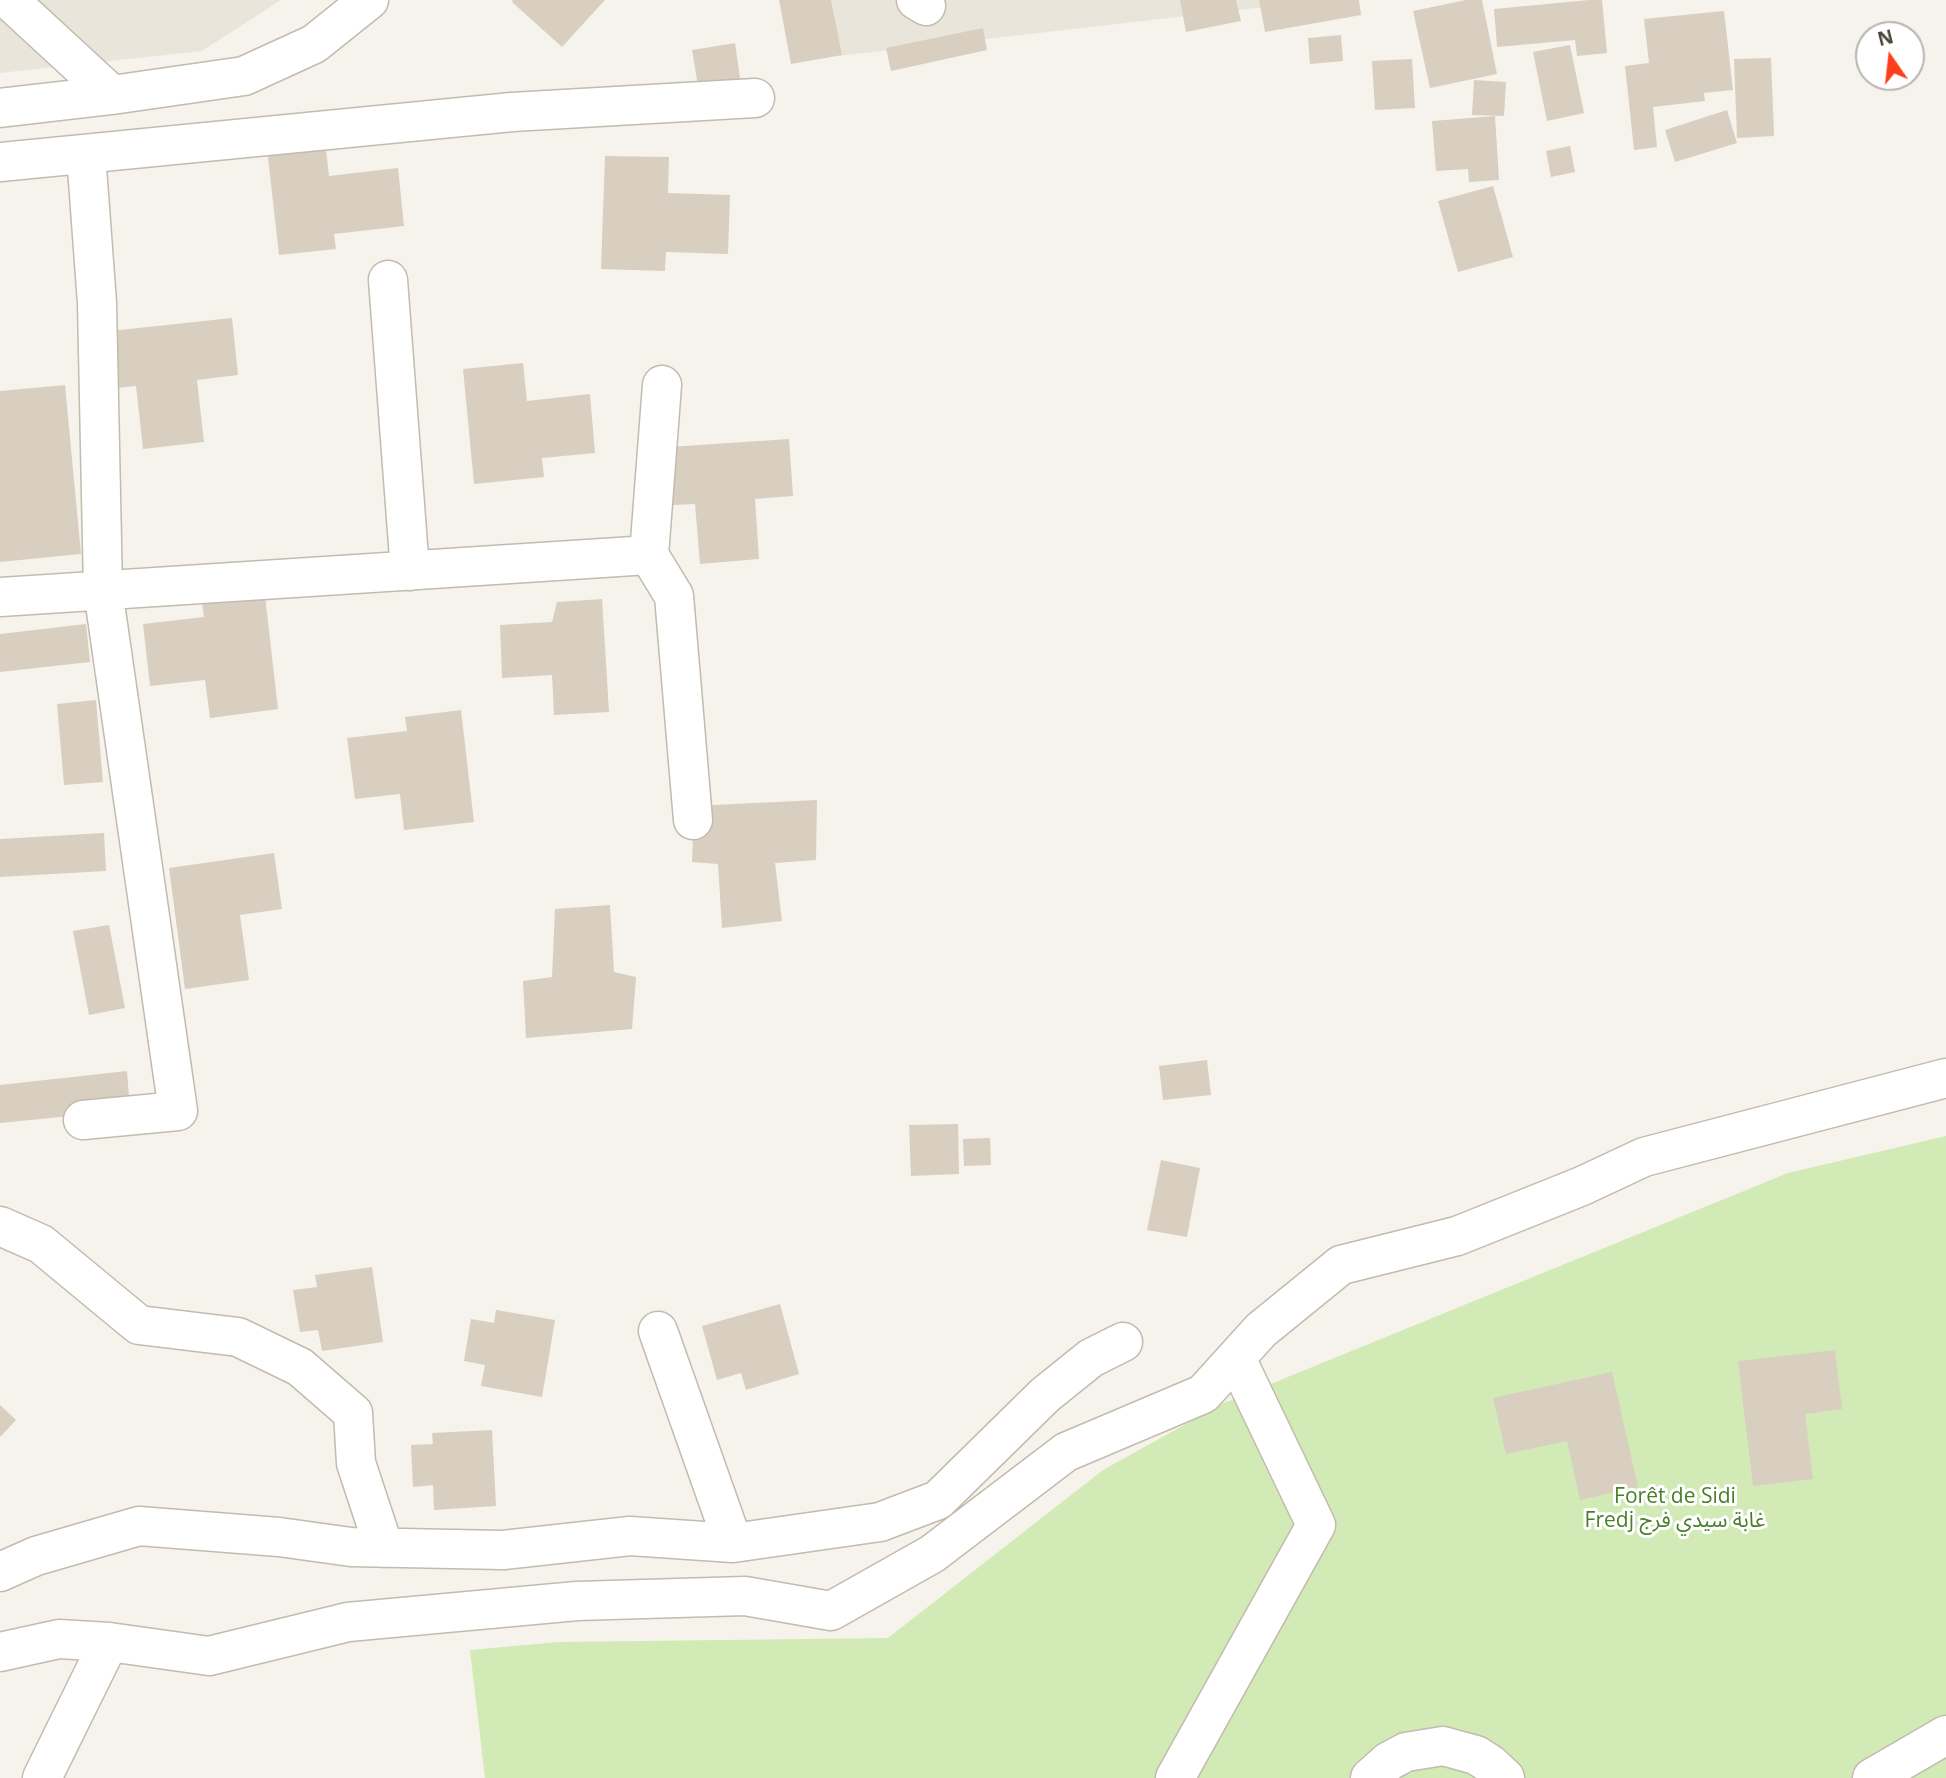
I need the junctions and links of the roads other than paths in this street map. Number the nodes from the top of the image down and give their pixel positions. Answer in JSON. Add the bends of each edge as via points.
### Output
{"nodes":[{"id":1,"x":9,"y":0,"type":"edge"},
{"id":2,"x":369,"y":0,"type":"edge"},
{"id":3,"x":112,"y":95,"type":"junction"},
{"id":4,"x":755,"y":98,"type":"dead end"},
{"id":5,"x":0,"y":108,"type":"edge"},
{"id":6,"x":86,"y":154,"type":"junction"},
{"id":7,"x":0,"y":162,"type":"edge"},
{"id":8,"x":388,"y":280,"type":"dead end"},
{"id":9,"x":662,"y":385,"type":"dead end"},
{"id":10,"x":649,"y":555,"type":"junction"},
{"id":11,"x":410,"y":571,"type":"junction"},
{"id":12,"x":103,"y":590,"type":"junction"},
{"id":13,"x":0,"y":597,"type":"edge"},
{"id":14,"x":692,"y":820,"type":"dead end"},
{"id":15,"x":1946,"y":1078,"type":"edge"},
{"id":16,"x":83,"y":1120,"type":"dead end"},
{"id":17,"x":0,"y":1226,"type":"edge"},
{"id":18,"x":658,"y":1331,"type":"dead end"},
{"id":19,"x":1122,"y":1342,"type":"dead end"},
{"id":20,"x":1236,"y":1358,"type":"junction"},
{"id":21,"x":733,"y":1543,"type":"junction"},
{"id":22,"x":384,"y":1548,"type":"junction"},
{"id":23,"x":0,"y":1572,"type":"edge"},
{"id":24,"x":109,"y":1642,"type":"junction"},
{"id":25,"x":0,"y":1652,"type":"edge"},
{"id":26,"x":1946,"y":1735,"type":"edge"},
{"id":27,"x":42,"y":1778,"type":"edge"},
{"id":28,"x":1175,"y":1778,"type":"edge"},
{"id":29,"x":1370,"y":1778,"type":"edge"},
{"id":30,"x":1505,"y":1778,"type":"edge"},
{"id":31,"x":1872,"y":1778,"type":"edge"}],
"edges":[{"from":1,"to":3,"type":"street"},
{"from":2,"to":3,"type":"street","via":[[314,44],[244,76]]},
{"from":3,"to":5,"type":"street"},
{"from":4,"to":6,"type":"street","via":[[512,112]]},
{"from":6,"to":7,"type":"street"},
{"from":6,"to":12,"type":"street","via":[[97,303]]},
{"from":8,"to":11,"type":"street"},
{"from":9,"to":10,"type":"street"},
{"from":10,"to":11,"type":"street"},
{"from":10,"to":14,"type":"street","via":[[674,596]]},
{"from":11,"to":12,"type":"street"},
{"from":12,"to":13,"type":"street"},
{"from":12,"to":16,"type":"street","via":[[178,1111]]},
{"from":15,"to":20,"type":"street","via":[[1644,1157],[1457,1236],[1341,1265],[1261,1330]]},
{"from":17,"to":22,"type":"street","via":[[41,1244],[139,1325],[238,1337],[300,1367],[353,1413],[356,1463]]},
{"from":18,"to":21,"type":"street"},
{"from":19,"to":21,"type":"street","via":[[1091,1358],[1045,1395],[939,1500],[880,1522]]},
{"from":20,"to":24,"type":"street","via":[[1203,1394],[1066,1452],[932,1554],[831,1611],[745,1596],[577,1601],[348,1622],[209,1656]]},
{"from":20,"to":28,"type":"street","via":[[1315,1525]]},
{"from":21,"to":22,"type":"street","via":[[630,1536],[503,1550]]},
{"from":22,"to":23,"type":"street","via":[[139,1526],[36,1556]]},
{"from":24,"to":25,"type":"street","via":[[59,1639]]},
{"from":24,"to":27,"type":"street"},
{"from":26,"to":31,"type":"street"},
{"from":29,"to":30,"type":"street","via":[[1406,1752],[1443,1746],[1476,1755]]}]}
